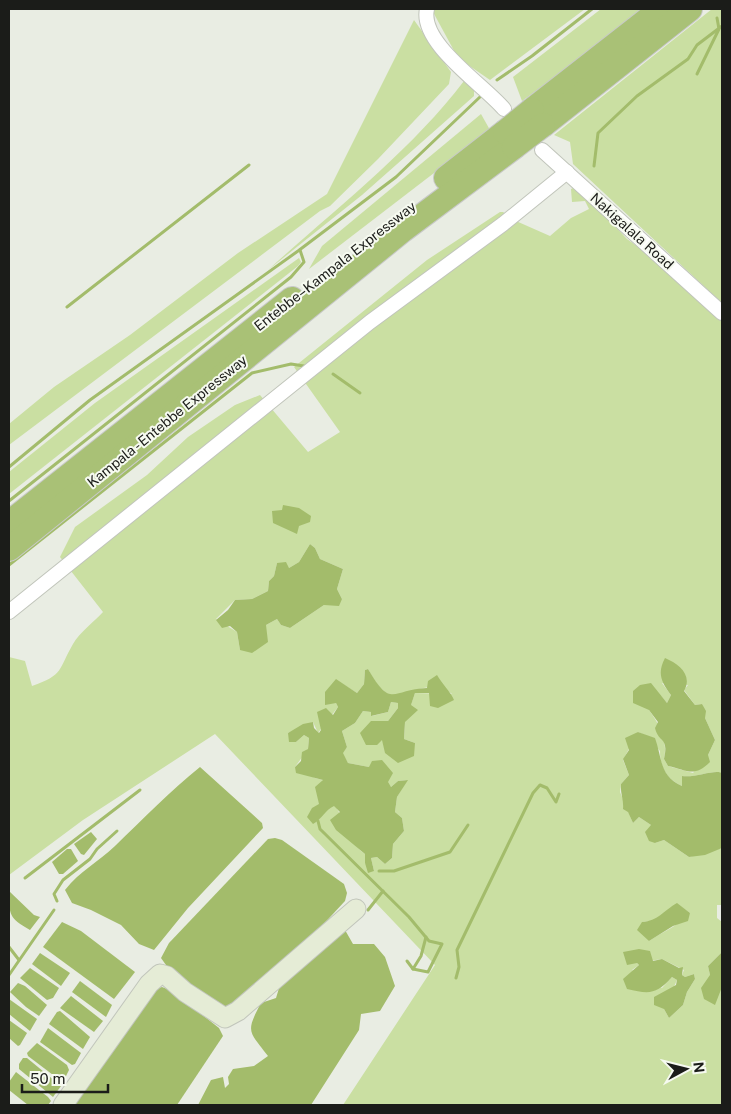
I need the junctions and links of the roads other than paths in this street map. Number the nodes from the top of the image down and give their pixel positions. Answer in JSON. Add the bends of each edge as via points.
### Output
{"nodes":[{"id":1,"x":427,"y":9,"type":"edge"},
{"id":2,"x":661,"y":9,"type":"edge"},
{"id":3,"x":690,"y":9,"type":"edge"},
{"id":4,"x":504,"y":109,"type":"dead end"},
{"id":5,"x":537,"y":118,"type":"junction"},
{"id":6,"x":510,"y":140,"type":"junction"},
{"id":7,"x":542,"y":150,"type":"dead end"},
{"id":8,"x":567,"y":172,"type":"junction"},
{"id":9,"x":722,"y":313,"type":"edge"},
{"id":10,"x":9,"y":523,"type":"edge"},
{"id":11,"x":9,"y":548,"type":"edge"},
{"id":12,"x":9,"y":612,"type":"edge"},
{"id":13,"x":356,"y":909,"type":"dead end"},
{"id":14,"x":63,"y":1105,"type":"edge"}],
"edges":[{"from":1,"to":4,"type":"street","via":[[428,27],[454,63]]},
{"from":2,"to":5,"type":"highway","name":"Entebbe–Kampala Expressway"},
{"from":3,"to":5,"type":"highway","name":"Entebbe–Kampala Expressway"},
{"from":5,"to":6,"type":"highway","name":"Entebbe–Kampala Expressway","bridge":true},
{"from":6,"to":10,"type":"highway","name":"Entebbe–Kampala Expressway"},
{"from":6,"to":11,"type":"highway","name":"Kampala - Entebbe Expressway"},
{"from":7,"to":8,"type":"street","name":"Nakigalala Road"},
{"from":8,"to":9,"type":"street","name":"Nakigalala Road"},
{"from":8,"to":12,"type":"street","via":[[503,224],[370,322]]},
{"from":13,"to":14,"type":"street","via":[[238,1011],[225,1018],[160,974],[149,984]]}]}
